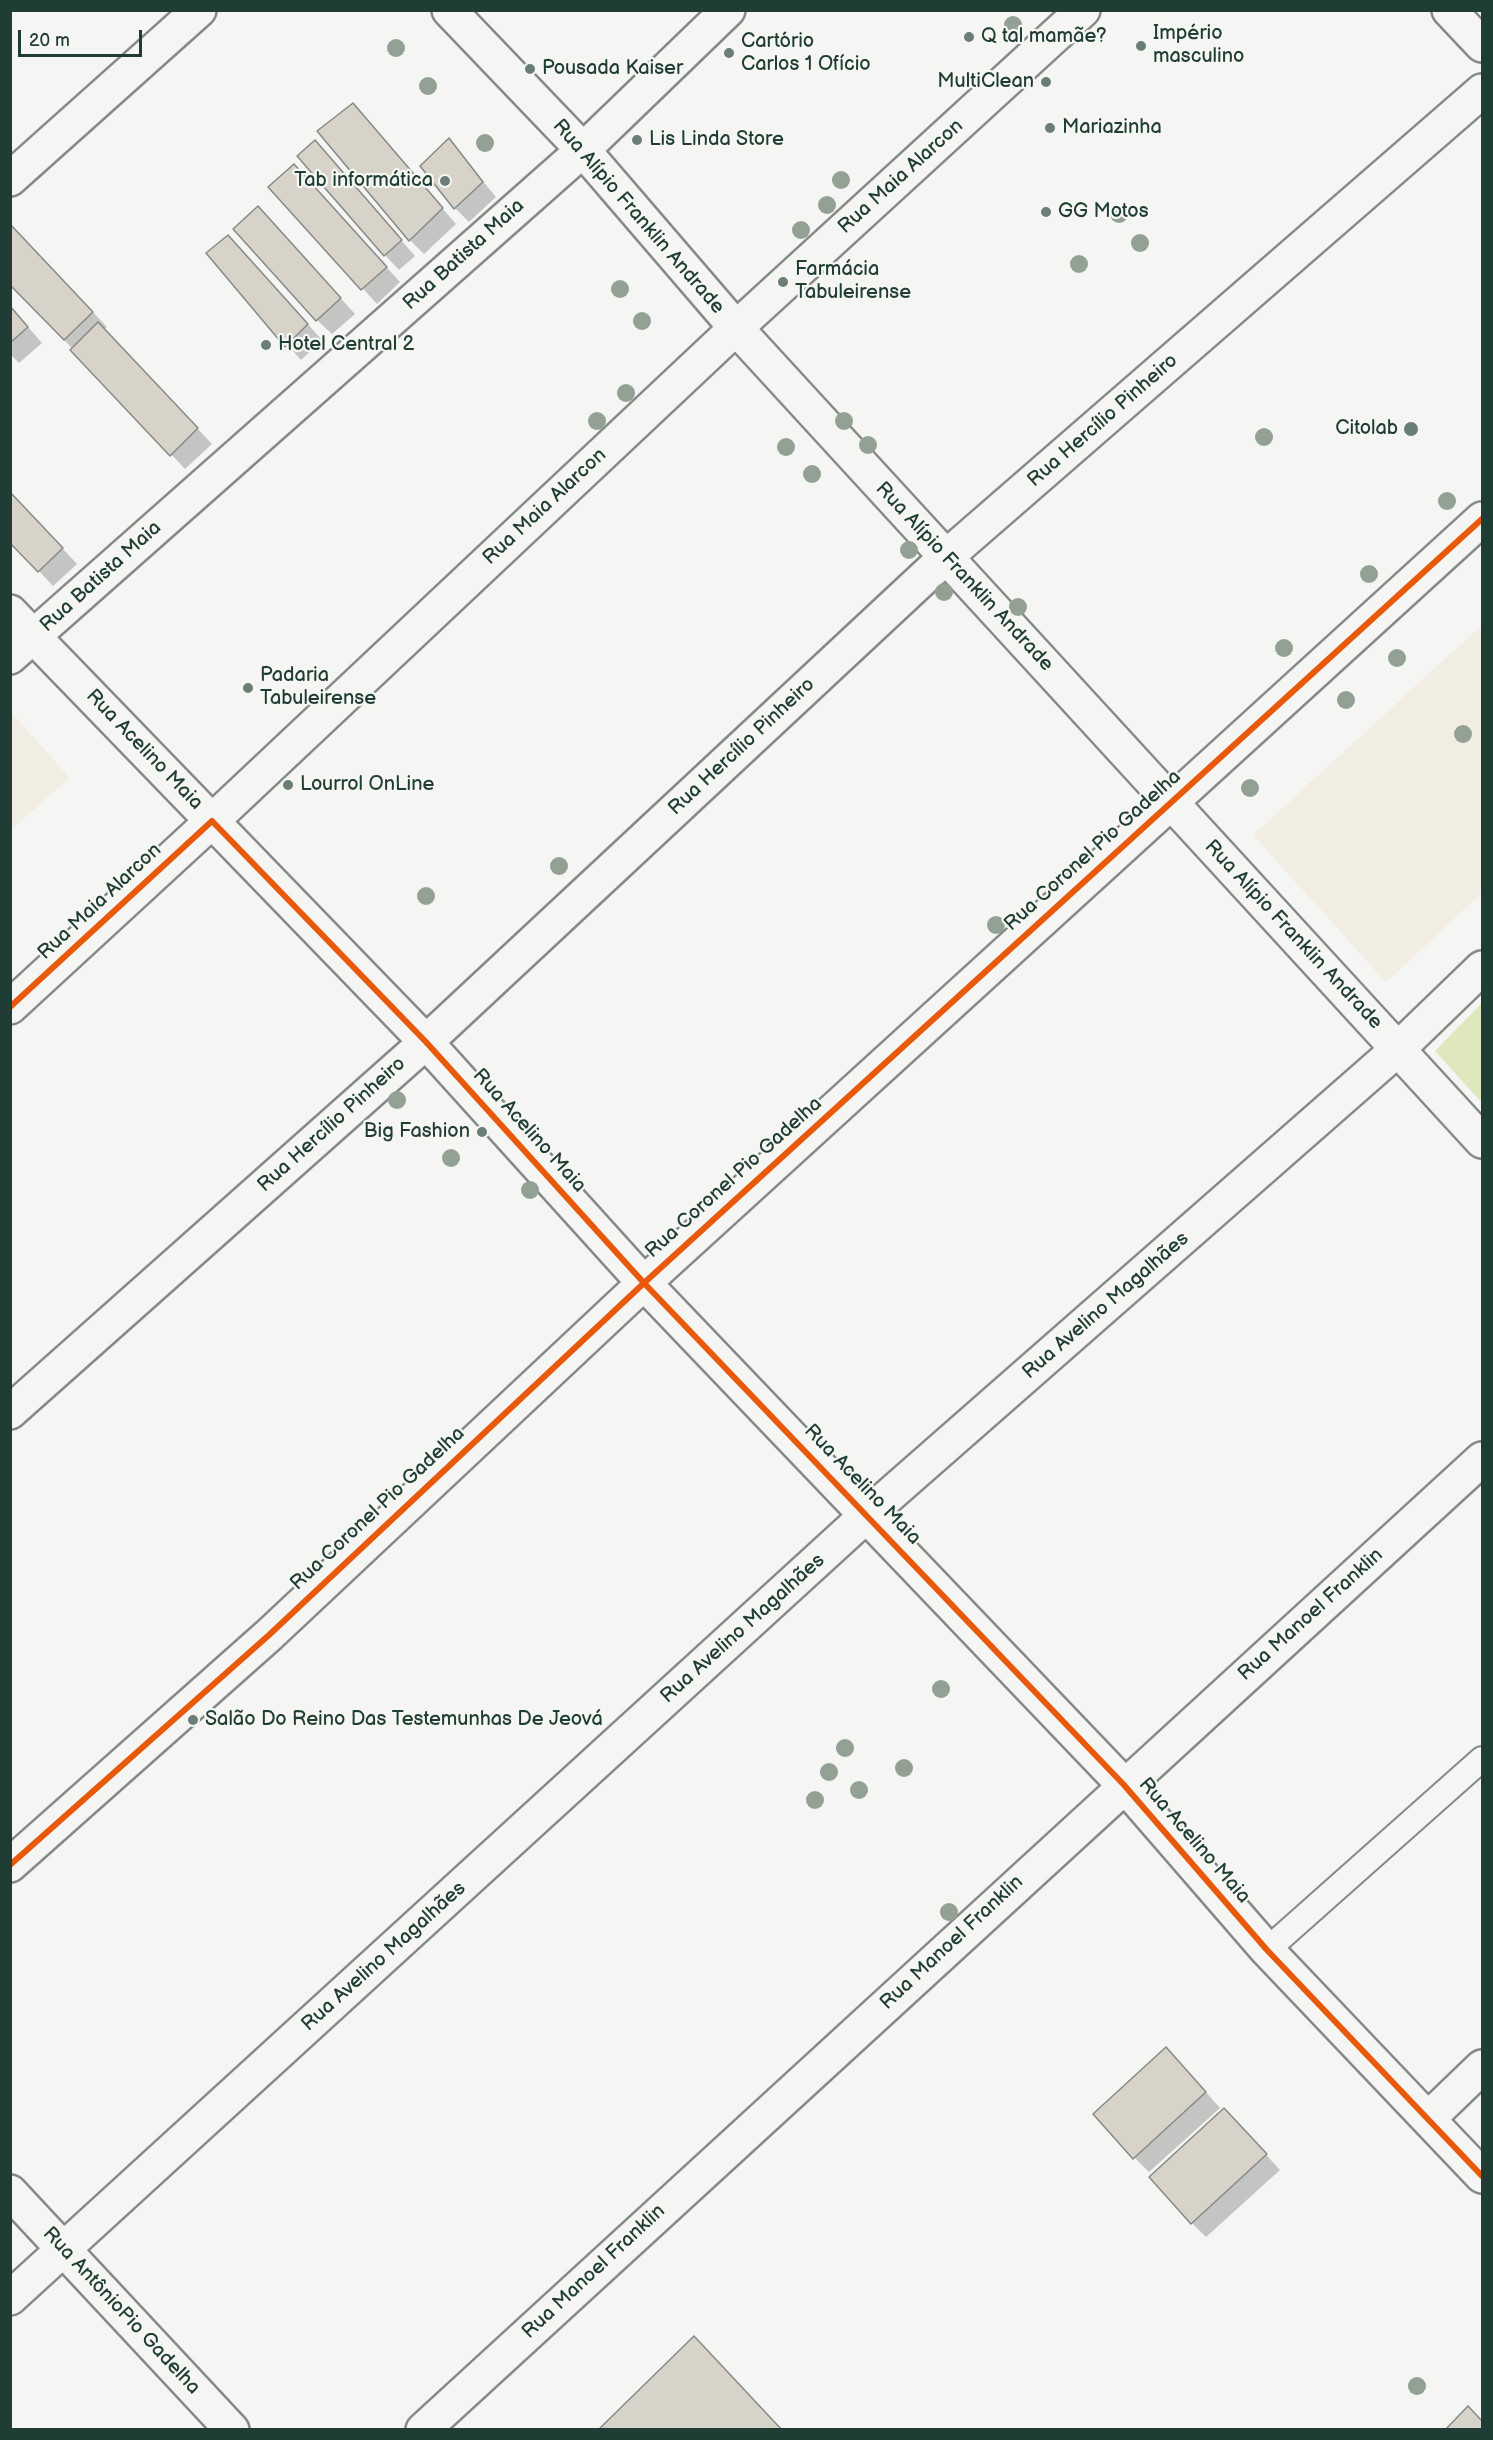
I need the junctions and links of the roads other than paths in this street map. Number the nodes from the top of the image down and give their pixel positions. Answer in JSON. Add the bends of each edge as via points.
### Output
{"nodes":[{"id":1,"x":199,"y":10,"type":"edge"},
{"id":2,"x":448,"y":10,"type":"edge"},
{"id":3,"x":728,"y":10,"type":"edge"},
{"id":4,"x":1083,"y":10,"type":"edge"},
{"id":5,"x":1449,"y":10,"type":"edge"},
{"id":6,"x":1482,"y":45,"type":"edge"},
{"id":7,"x":1482,"y":91,"type":"edge"},
{"id":8,"x":583,"y":150,"type":"junction"},
{"id":9,"x":10,"y":178,"type":"edge"},
{"id":10,"x":736,"y":328,"type":"junction"},
{"id":11,"x":1482,"y":519,"type":"edge"},
{"id":12,"x":946,"y":557,"type":"junction"},
{"id":13,"x":10,"y":612,"type":"edge"},
{"id":14,"x":22,"y":647,"type":"edge"},
{"id":15,"x":1171,"y":803,"type":"junction"},
{"id":16,"x":212,"y":821,"type":"junction"},
{"id":17,"x":1482,"y":968,"type":"edge"},
{"id":18,"x":10,"y":1007,"type":"edge"},
{"id":19,"x":426,"y":1042,"type":"junction"},
{"id":20,"x":1398,"y":1049,"type":"junction"},
{"id":21,"x":1482,"y":1141,"type":"edge"},
{"id":22,"x":644,"y":1283,"type":"junction"},
{"id":23,"x":10,"y":1412,"type":"edge"},
{"id":24,"x":1482,"y":1459,"type":"edge"},
{"id":25,"x":868,"y":1514,"type":"junction"},
{"id":26,"x":1482,"y":1759,"type":"edge"},
{"id":27,"x":1124,"y":1785,"type":"junction"},
{"id":28,"x":10,"y":1865,"type":"edge"},
{"id":29,"x":1267,"y":1950,"type":"junction"},
{"id":30,"x":1482,"y":2067,"type":"edge"},
{"id":31,"x":1429,"y":2118,"type":"junction"},
{"id":32,"x":1482,"y":2176,"type":"edge"},
{"id":33,"x":10,"y":2192,"type":"edge"},
{"id":34,"x":64,"y":2251,"type":"junction"},
{"id":35,"x":10,"y":2298,"type":"edge"},
{"id":36,"x":232,"y":2430,"type":"edge"},
{"id":37,"x":423,"y":2430,"type":"edge"}],
"edges":[{"from":1,"to":9,"type":"street"},
{"from":2,"to":8,"type":"street","name":"Rua Alípio Franklin Andrade"},
{"from":3,"to":8,"type":"street","name":"Rua Batista Maia"},
{"from":4,"to":10,"type":"street","name":"Rua Maia Alarcon"},
{"from":5,"to":6,"type":"street"},
{"from":7,"to":12,"type":"street","name":"Rua Hercílio Pinheiro"},
{"from":8,"to":10,"type":"street","name":"Rua Alípio Franklin Andrade"},
{"from":8,"to":14,"type":"street","name":"Rua Batista Maia"},
{"from":10,"to":12,"type":"street","name":"Rua Alípio Franklin Andrade"},
{"from":10,"to":16,"type":"street","name":"Rua Maia Alarcon"},
{"from":11,"to":15,"type":"street","name":"Rua Coronel Pio Gadelha"},
{"from":12,"to":15,"type":"street","name":"Rua Alípio Franklin Andrade"},
{"from":12,"to":19,"type":"street","name":"Rua Hercílio Pinheiro"},
{"from":13,"to":14,"type":"street","name":"Rua Acelino Maia"},
{"from":14,"to":16,"type":"street","name":"Rua Acelino Maia"},
{"from":15,"to":20,"type":"street","name":"Rua Alípio Franklin Andrade"},
{"from":15,"to":22,"type":"street","name":"Rua Coronel Pio Gadelha"},
{"from":16,"to":18,"type":"street","name":"Rua Maia Alarcon"},
{"from":16,"to":19,"type":"street","name":"Rua Acelino Maia"},
{"from":17,"to":20,"type":"street","name":"Rua Avelino Magalhães"},
{"from":19,"to":22,"type":"street","name":"Rua Acelino Maia"},
{"from":19,"to":23,"type":"street","name":"Rua Hercílio Pinheiro"},
{"from":20,"to":21,"type":"street","name":"Rua Alípio Franklin Andrade"},
{"from":20,"to":25,"type":"street","name":"Rua Avelino Magalhães"},
{"from":22,"to":25,"type":"street","name":"Rua Acelino Maia"},
{"from":22,"to":28,"type":"street","name":"Rua Coronel Pio Gadelha","via":[[269,1635]]},
{"from":24,"to":27,"type":"street","name":"Rua Manoel Franklin"},
{"from":25,"to":27,"type":"street","name":"Rua Acelino Maia"},
{"from":25,"to":34,"type":"street","name":"Rua Avelino Magalhães"},
{"from":26,"to":29,"type":"lane"},
{"from":27,"to":29,"type":"street","name":"Rua Acelino Maia"},
{"from":27,"to":37,"type":"street","name":"Rua Manoel Franklin"},
{"from":29,"to":31,"type":"street","name":"Rua Acelino Maia"},
{"from":30,"to":31,"type":"street"},
{"from":31,"to":32,"type":"street","name":"Rua Acelino Maia"},
{"from":33,"to":34,"type":"street","name":"Rua AntônioPio Gadelha"},
{"from":34,"to":35,"type":"street","name":"Rua Avelino Magalhães"},
{"from":34,"to":36,"type":"street","name":"Rua AntônioPio Gadelha"}]}
